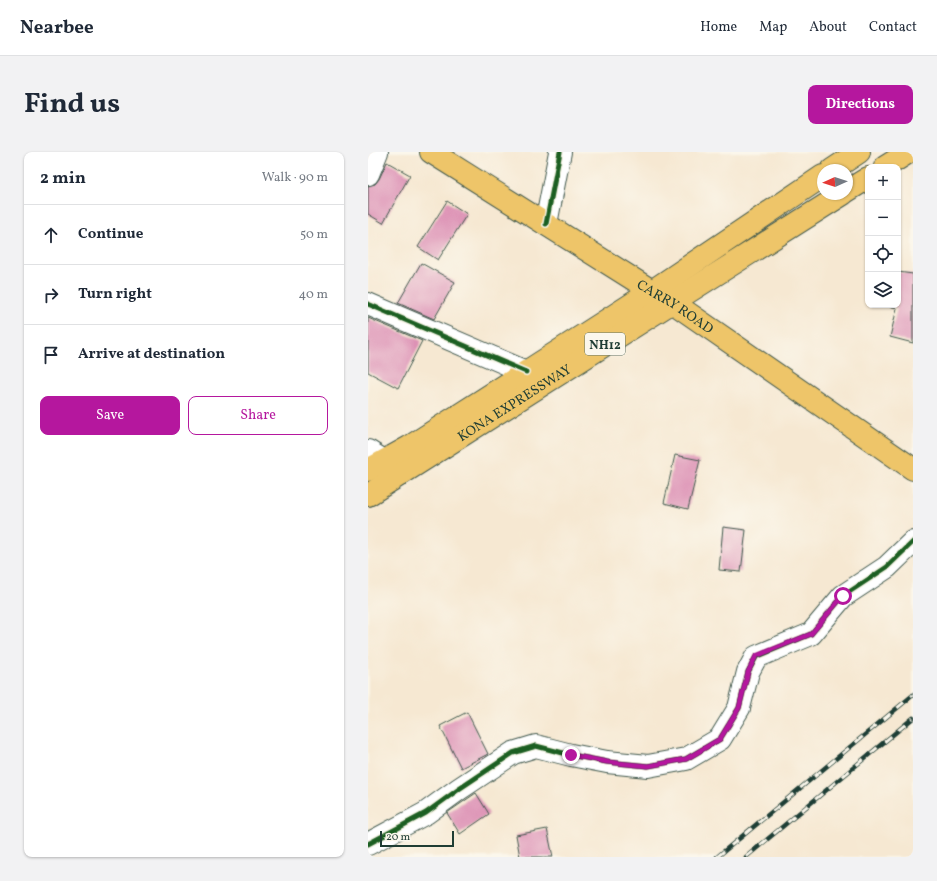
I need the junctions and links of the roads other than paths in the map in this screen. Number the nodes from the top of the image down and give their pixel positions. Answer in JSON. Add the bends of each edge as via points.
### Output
{"nodes":[{"id":1,"x":377,"y":152,"type":"edge"},
{"id":2,"x":431,"y":152,"type":"edge"},
{"id":3,"x":560,"y":152,"type":"edge"},
{"id":4,"x":859,"y":152,"type":"edge"},
{"id":5,"x":909,"y":152,"type":"edge"},
{"id":6,"x":841,"y":164,"type":"edge"},
{"id":7,"x":890,"y":164,"type":"edge"},
{"id":8,"x":368,"y":174,"type":"edge"},
{"id":9,"x":817,"y":180,"type":"edge"},
{"id":10,"x":865,"y":180,"type":"edge"},
{"id":11,"x":853,"y":187,"type":"edge"},
{"id":12,"x":834,"y":200,"type":"edge"},
{"id":13,"x":546,"y":224,"type":"junction"},
{"id":14,"x":652,"y":291,"type":"junction"},
{"id":15,"x":672,"y":302,"type":"junction"},
{"id":16,"x":368,"y":304,"type":"edge"},
{"id":17,"x":526,"y":372,"type":"junction"},
{"id":18,"x":374,"y":460,"type":"edge"},
{"id":19,"x":913,"y":469,"type":"edge"},
{"id":20,"x":368,"y":495,"type":"edge"},
{"id":21,"x":913,"y":542,"type":"edge"},
{"id":22,"x":368,"y":844,"type":"edge"}],
"edges":[{"from":1,"to":8,"type":"street"},
{"from":2,"to":13,"type":"main road","name":"CARRY ROAD"},
{"from":3,"to":13,"type":"street"},
{"from":4,"to":6,"type":"main road"},
{"from":5,"to":7,"type":"main road"},
{"from":9,"to":14,"type":"main road","name":"KONA EXPRESSWAY","number":"NH12"},
{"from":10,"to":11,"type":"main road"},
{"from":12,"to":15,"type":"main road","name":"KONA EXPRESSWAY","number":"NH12"},
{"from":13,"to":14,"type":"main road","name":"CARRY ROAD"},
{"from":14,"to":15,"type":"main road","name":"CARRY ROAD"},
{"from":14,"to":17,"type":"main road","name":"KONA EXPRESSWAY","number":"NH12"},
{"from":15,"to":19,"type":"main road","name":"CARRY ROAD"},
{"from":15,"to":20,"type":"main road","name":"KONA EXPRESSWAY","number":"NH12"},
{"from":16,"to":17,"type":"street"},
{"from":17,"to":18,"type":"main road","name":"KONA EXPRESSWAY","number":"NH12","via":[[409,447]]},
{"from":21,"to":22,"type":"street","via":[[887,567],[843,596],[811,634],[756,656],[748,672],[739,708],[720,739],[686,759],[648,766],[607,762],[536,746],[513,753],[426,813]]}]}
